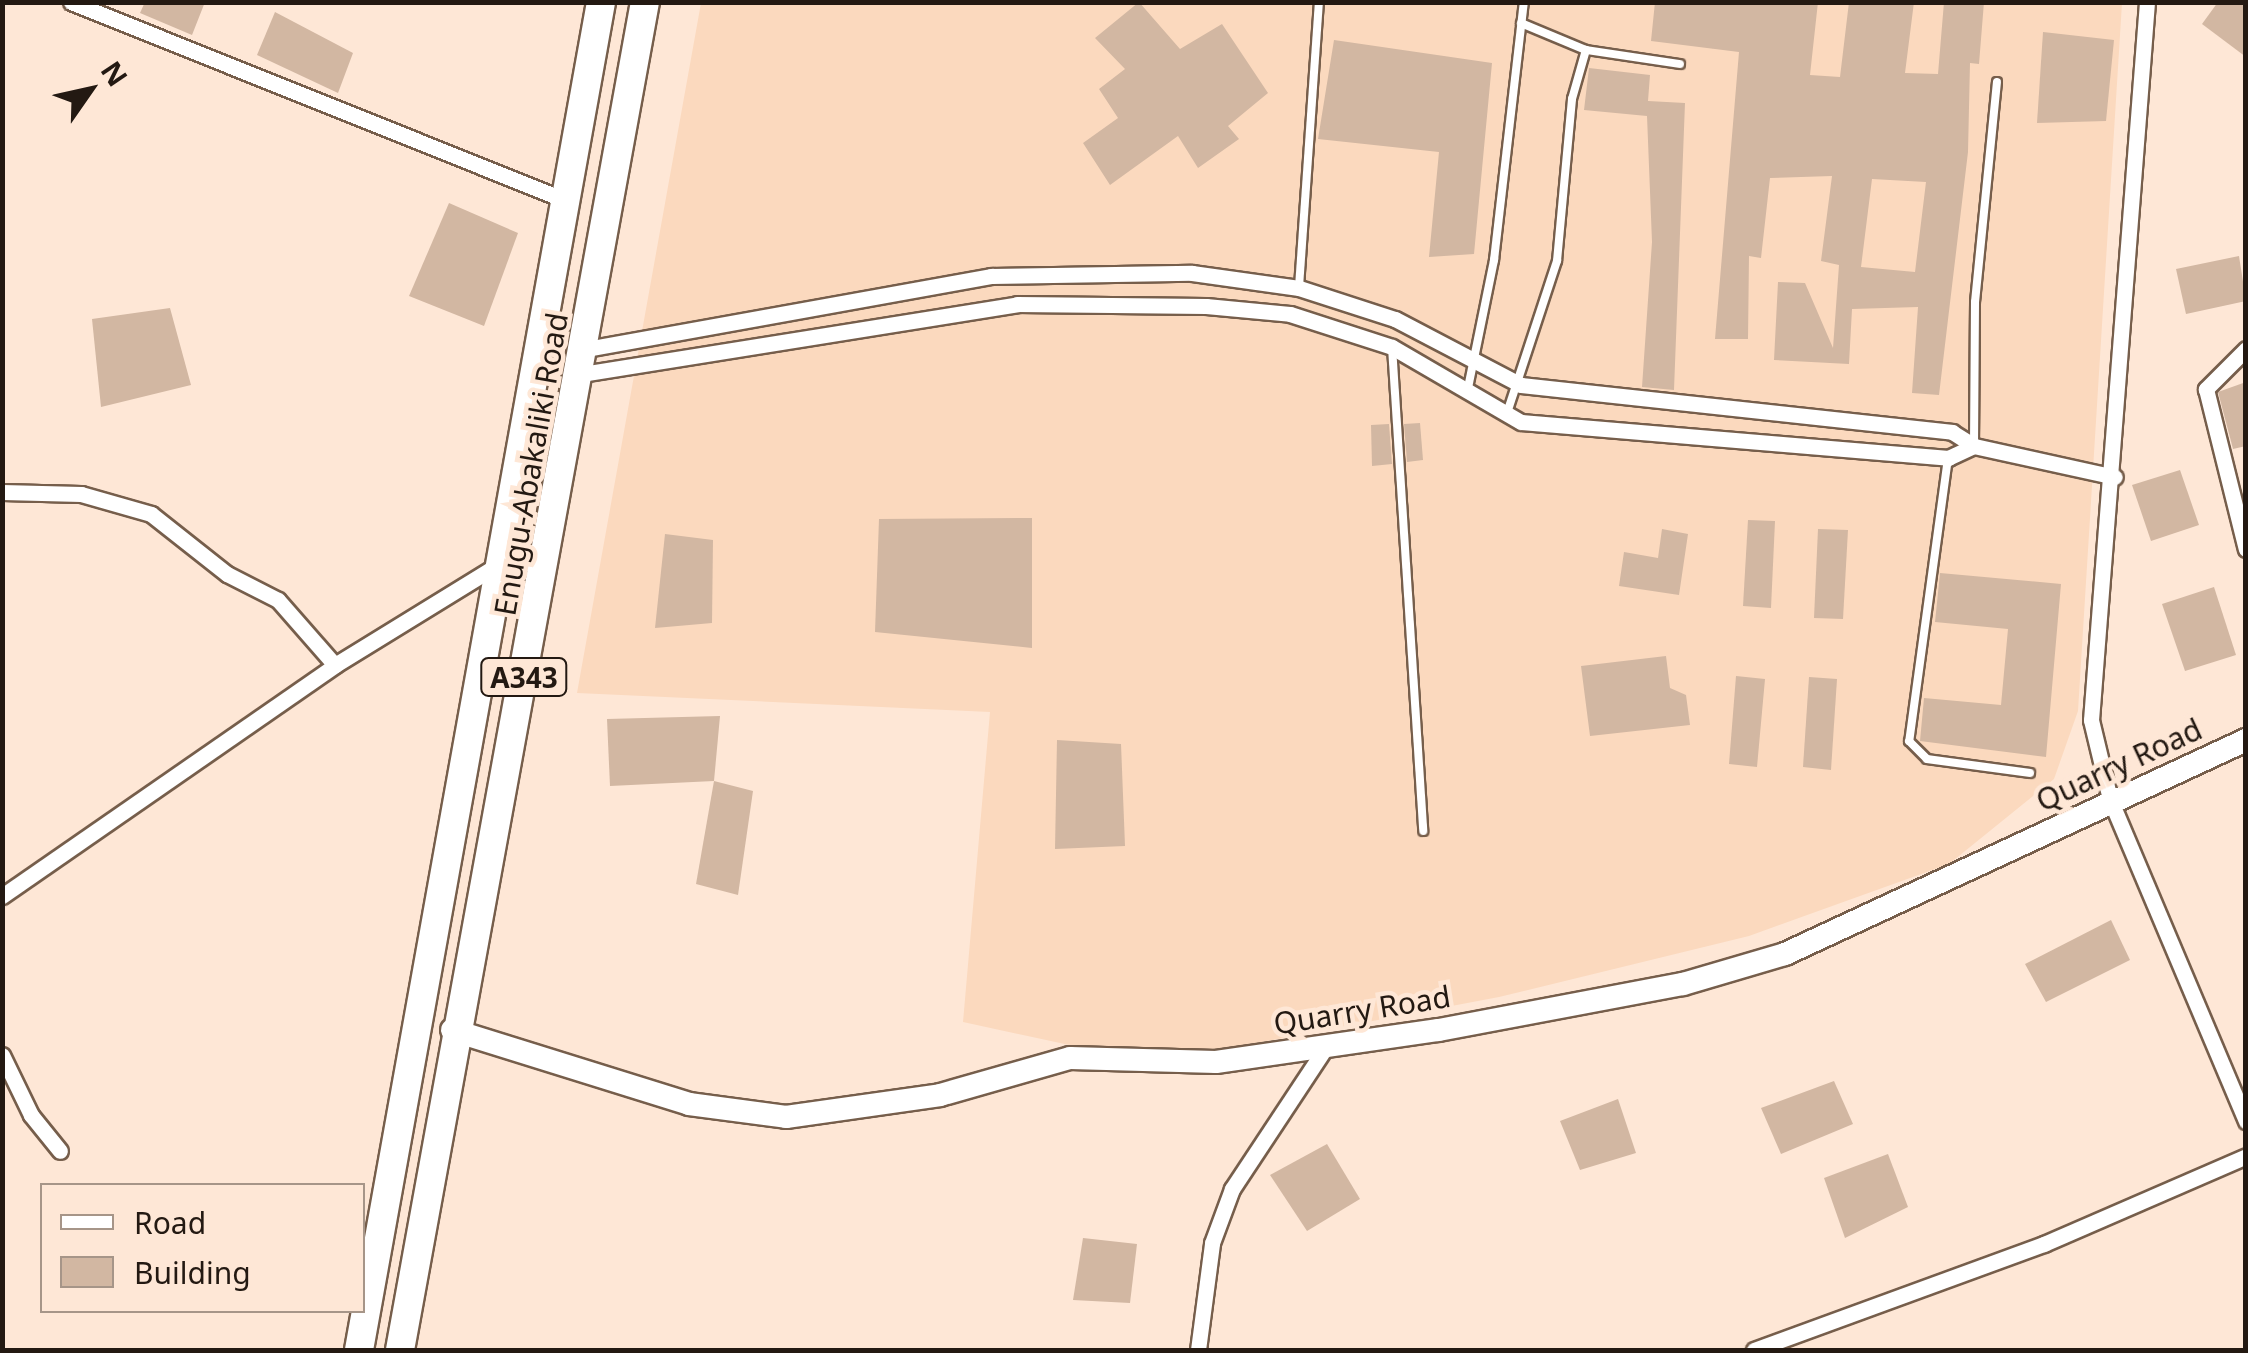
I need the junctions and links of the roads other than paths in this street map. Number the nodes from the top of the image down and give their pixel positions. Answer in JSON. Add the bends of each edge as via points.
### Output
{"nodes":[{"id":1,"x":71,"y":2,"type":"edge"},
{"id":2,"x":601,"y":2,"type":"edge"},
{"id":3,"x":645,"y":2,"type":"edge"},
{"id":4,"x":1318,"y":2,"type":"edge"},
{"id":5,"x":1524,"y":2,"type":"edge"},
{"id":6,"x":2148,"y":2,"type":"edge"},
{"id":7,"x":1520,"y":23,"type":"junction"},
{"id":8,"x":1586,"y":50,"type":"junction"},
{"id":9,"x":1680,"y":64,"type":"dead end"},
{"id":10,"x":1997,"y":82,"type":"dead end"},
{"id":11,"x":565,"y":200,"type":"junction"},
{"id":12,"x":1299,"y":288,"type":"junction"},
{"id":13,"x":1392,"y":347,"type":"junction"},
{"id":14,"x":2246,"y":349,"type":"edge"},
{"id":15,"x":584,"y":362,"type":"junction"},
{"id":16,"x":1474,"y":363,"type":"junction"},
{"id":17,"x":1522,"y":385,"type":"junction"},
{"id":18,"x":1468,"y":388,"type":"junction"},
{"id":19,"x":1717,"y":408,"type":"junction"},
{"id":20,"x":1508,"y":410,"type":"junction"},
{"id":21,"x":1860,"y":423,"type":"junction"},
{"id":22,"x":1714,"y":439,"type":"junction"},
{"id":23,"x":1974,"y":446,"type":"junction"},
{"id":24,"x":1858,"y":451,"type":"junction"},
{"id":25,"x":1948,"y":458,"type":"junction"},
{"id":26,"x":2115,"y":477,"type":"junction"},
{"id":27,"x":2,"y":492,"type":"edge"},
{"id":28,"x":2246,"y":549,"type":"edge"},
{"id":29,"x":504,"y":562,"type":"junction"},
{"id":30,"x":546,"y":565,"type":"junction"},
{"id":31,"x":335,"y":665,"type":"junction"},
{"id":32,"x":2246,"y":740,"type":"edge"},
{"id":33,"x":2030,"y":773,"type":"dead end"},
{"id":34,"x":2110,"y":798,"type":"junction"},
{"id":35,"x":1423,"y":831,"type":"dead end"},
{"id":36,"x":2,"y":896,"type":"edge"},
{"id":37,"x":452,"y":1030,"type":"junction"},
{"id":38,"x":1326,"y":1047,"type":"junction"},
{"id":39,"x":2,"y":1055,"type":"edge"},
{"id":40,"x":2246,"y":1122,"type":"edge"},
{"id":41,"x":60,"y":1151,"type":"dead end"},
{"id":42,"x":2246,"y":1156,"type":"edge"},
{"id":43,"x":359,"y":1350,"type":"edge"},
{"id":44,"x":400,"y":1350,"type":"edge"},
{"id":45,"x":1198,"y":1350,"type":"edge"},
{"id":46,"x":1754,"y":1350,"type":"edge"}],
"edges":[{"from":1,"to":11,"type":"street"},
{"from":2,"to":11,"type":"highway","number":"A343"},
{"from":3,"to":15,"type":"highway","name":"Enugu-Abakaliki Road","number":"A343"},
{"from":4,"to":12,"type":"lane"},
{"from":5,"to":7,"type":"lane"},
{"from":6,"to":26,"type":"street"},
{"from":7,"to":8,"type":"lane"},
{"from":7,"to":16,"type":"lane"},
{"from":8,"to":9,"type":"lane"},
{"from":8,"to":17,"type":"lane","via":[[1572,99],[1558,260]]},
{"from":10,"to":23,"type":"lane","via":[[1975,302]]},
{"from":11,"to":29,"type":"highway","number":"A343"},
{"from":12,"to":15,"type":"street","via":[[1192,273],[991,276]]},
{"from":12,"to":16,"type":"street","via":[[1395,319]]},
{"from":13,"to":15,"type":"street","via":[[1290,314],[1017,304]]},
{"from":13,"to":18,"type":"street"},
{"from":13,"to":35,"type":"lane"},
{"from":14,"to":28,"type":"street","via":[[2206,390]]},
{"from":15,"to":30,"type":"highway","name":"Enugu-Abakaliki Road","number":"A343"},
{"from":16,"to":17,"type":"street"},
{"from":16,"to":18,"type":"lane"},
{"from":17,"to":19,"type":"street"},
{"from":17,"to":20,"type":"lane"},
{"from":18,"to":20,"type":"street"},
{"from":19,"to":21,"type":"street"},
{"from":19,"to":22,"type":"street"},
{"from":20,"to":22,"type":"street","via":[[1521,422]]},
{"from":21,"to":23,"type":"street","via":[[1952,432]]},
{"from":21,"to":24,"type":"street"},
{"from":22,"to":24,"type":"street"},
{"from":23,"to":25,"type":"street"},
{"from":23,"to":26,"type":"street"},
{"from":24,"to":25,"type":"street"},
{"from":25,"to":33,"type":"lane","via":[[1908,741],[1927,759]]},
{"from":26,"to":34,"type":"street","via":[[2091,720]]},
{"from":27,"to":31,"type":"street","via":[[81,494],[152,514],[227,574],[278,600]]},
{"from":29,"to":30,"type":"street"},
{"from":29,"to":31,"type":"street"},
{"from":29,"to":43,"type":"highway","name":"Enugu-Abakaliki Road","number":"A343"},
{"from":30,"to":37,"type":"highway","name":"Enugu-Abakaliki Road","number":"A343"},
{"from":31,"to":36,"type":"street"},
{"from":32,"to":34,"type":"street","name":"Quarry Road"},
{"from":34,"to":38,"type":"street","name":"Quarry Road","via":[[1882,914],[1785,954],[1586,1004]]},
{"from":34,"to":40,"type":"street"},
{"from":37,"to":38,"type":"street","name":"Quarry Road","via":[[744,1116],[826,1115],[924,1098],[1070,1058],[1216,1062]]},
{"from":37,"to":44,"type":"highway","name":"Enugu-Abakaliki Road","number":"A343"},
{"from":38,"to":45,"type":"street","via":[[1232,1189],[1212,1242]]},
{"from":39,"to":41,"type":"street","via":[[31,1114]]},
{"from":42,"to":46,"type":"street","via":[[2044,1244]]}]}
